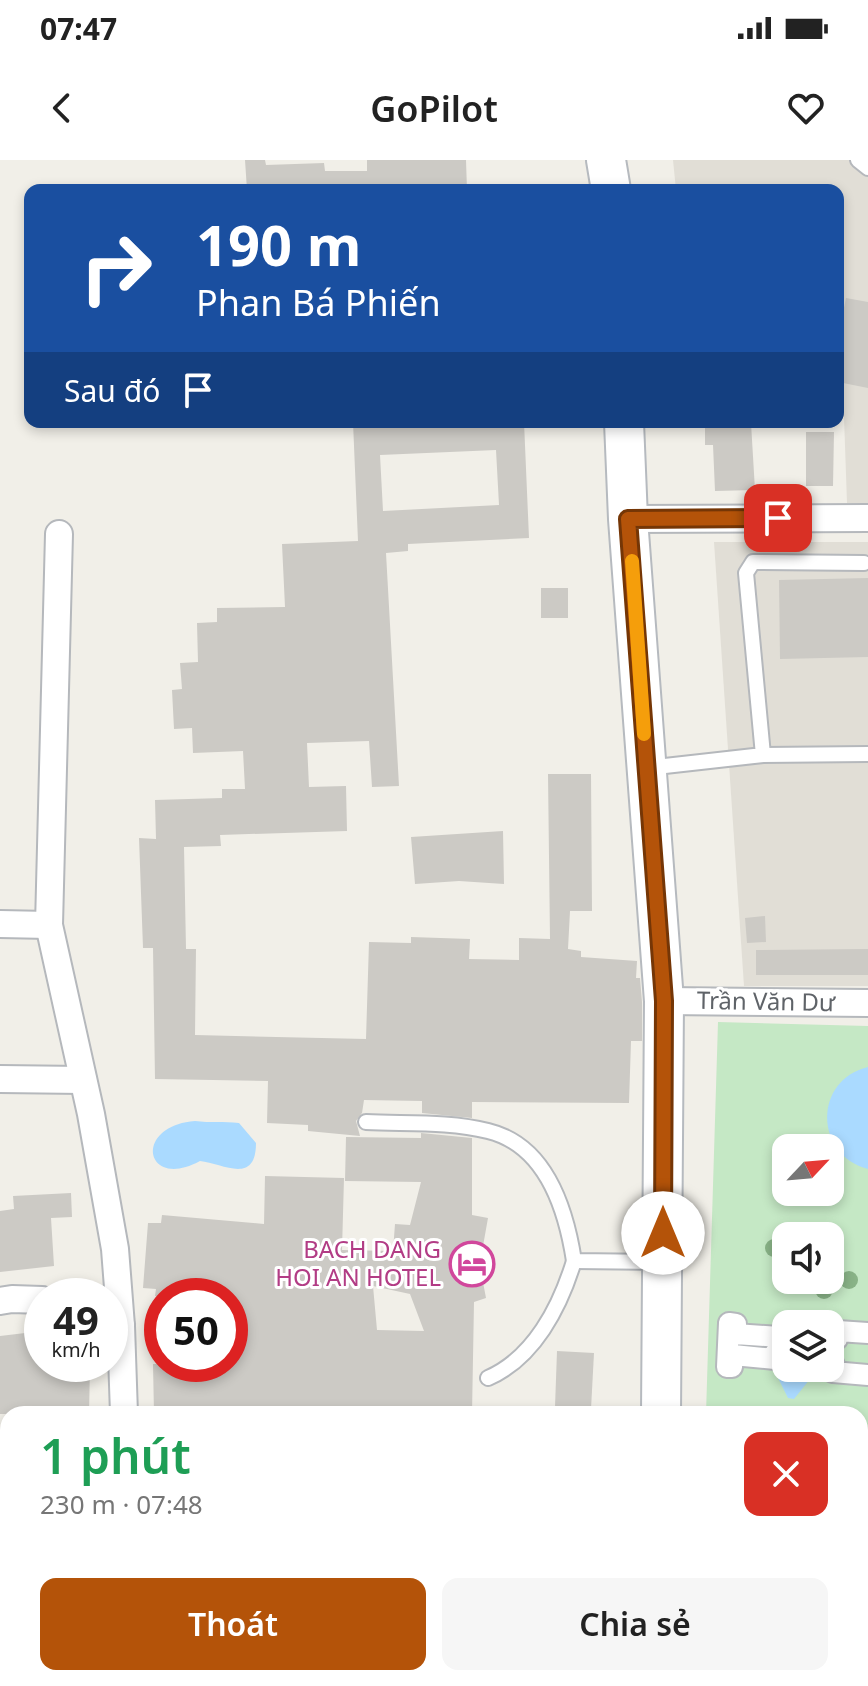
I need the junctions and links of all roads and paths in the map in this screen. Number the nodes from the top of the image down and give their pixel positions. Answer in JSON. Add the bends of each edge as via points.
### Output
{"nodes":[{"id":1,"x":606,"y":160,"type":"edge"},
{"id":2,"x":858,"y":160,"type":"edge"},
{"id":3,"x":868,"y":168,"type":"edge"},
{"id":4,"x":610,"y":184,"type":"edge"},
{"id":5,"x":624,"y":428,"type":"edge"},
{"id":6,"x":868,"y":518,"type":"edge"},
{"id":7,"x":628,"y":519,"type":"junction"},
{"id":8,"x":59,"y":534,"type":"dead end"},
{"id":9,"x":864,"y":563,"type":"dead end"},
{"id":10,"x":868,"y":754,"type":"edge"},
{"id":11,"x":763,"y":755,"type":"junction"},
{"id":12,"x":647,"y":768,"type":"junction"},
{"id":13,"x":0,"y":924,"type":"edge"},
{"id":14,"x":49,"y":925,"type":"junction"},
{"id":15,"x":664,"y":1001,"type":"junction"},
{"id":16,"x":868,"y":1003,"type":"edge"},
{"id":17,"x":0,"y":1079,"type":"edge"},
{"id":18,"x":83,"y":1080,"type":"junction"},
{"id":19,"x":366,"y":1122,"type":"dead end"},
{"id":20,"x":574,"y":1261,"type":"junction"},
{"id":21,"x":662,"y":1262,"type":"junction"},
{"id":22,"x":115,"y":1278,"type":"edge"},
{"id":23,"x":24,"y":1299,"type":"edge"},
{"id":24,"x":0,"y":1301,"type":"edge"},
{"id":25,"x":844,"y":1331,"type":"edge"},
{"id":26,"x":868,"y":1333,"type":"edge"},
{"id":27,"x":844,"y":1373,"type":"edge"},
{"id":28,"x":868,"y":1375,"type":"edge"},
{"id":29,"x":488,"y":1378,"type":"dead end"},
{"id":30,"x":121,"y":1382,"type":"edge"},
{"id":31,"x":123,"y":1406,"type":"edge"},
{"id":32,"x":661,"y":1406,"type":"edge"}],
"edges":[{"from":1,"to":4,"type":"main road"},
{"from":2,"to":3,"type":"lane"},
{"from":5,"to":7,"type":"main road"},
{"from":6,"to":7,"type":"street"},
{"from":7,"to":12,"type":"main road"},
{"from":8,"to":14,"type":"street"},
{"from":9,"to":11,"type":"lane","via":[[753,562],[749,567]]},
{"from":10,"to":11,"type":"lane"},
{"from":11,"to":12,"type":"lane"},
{"from":12,"to":15,"type":"main road"},
{"from":13,"to":14,"type":"street"},
{"from":14,"to":18,"type":"street"},
{"from":15,"to":16,"type":"street","name":"Trần Văn Dư"},
{"from":15,"to":21,"type":"main road"},
{"from":17,"to":18,"type":"street"},
{"from":18,"to":22,"type":"street","via":[[115,1249]]},
{"from":19,"to":20,"type":"lane","via":[[490,1131],[518,1146],[547,1177]]},
{"from":20,"to":21,"type":"lane"},
{"from":20,"to":29,"type":"lane","via":[[540,1334],[513,1364]]},
{"from":21,"to":32,"type":"main road"},
{"from":23,"to":24,"type":"street"},
{"from":25,"to":26,"type":"street"},
{"from":27,"to":28,"type":"street"},
{"from":30,"to":31,"type":"street"}]}
